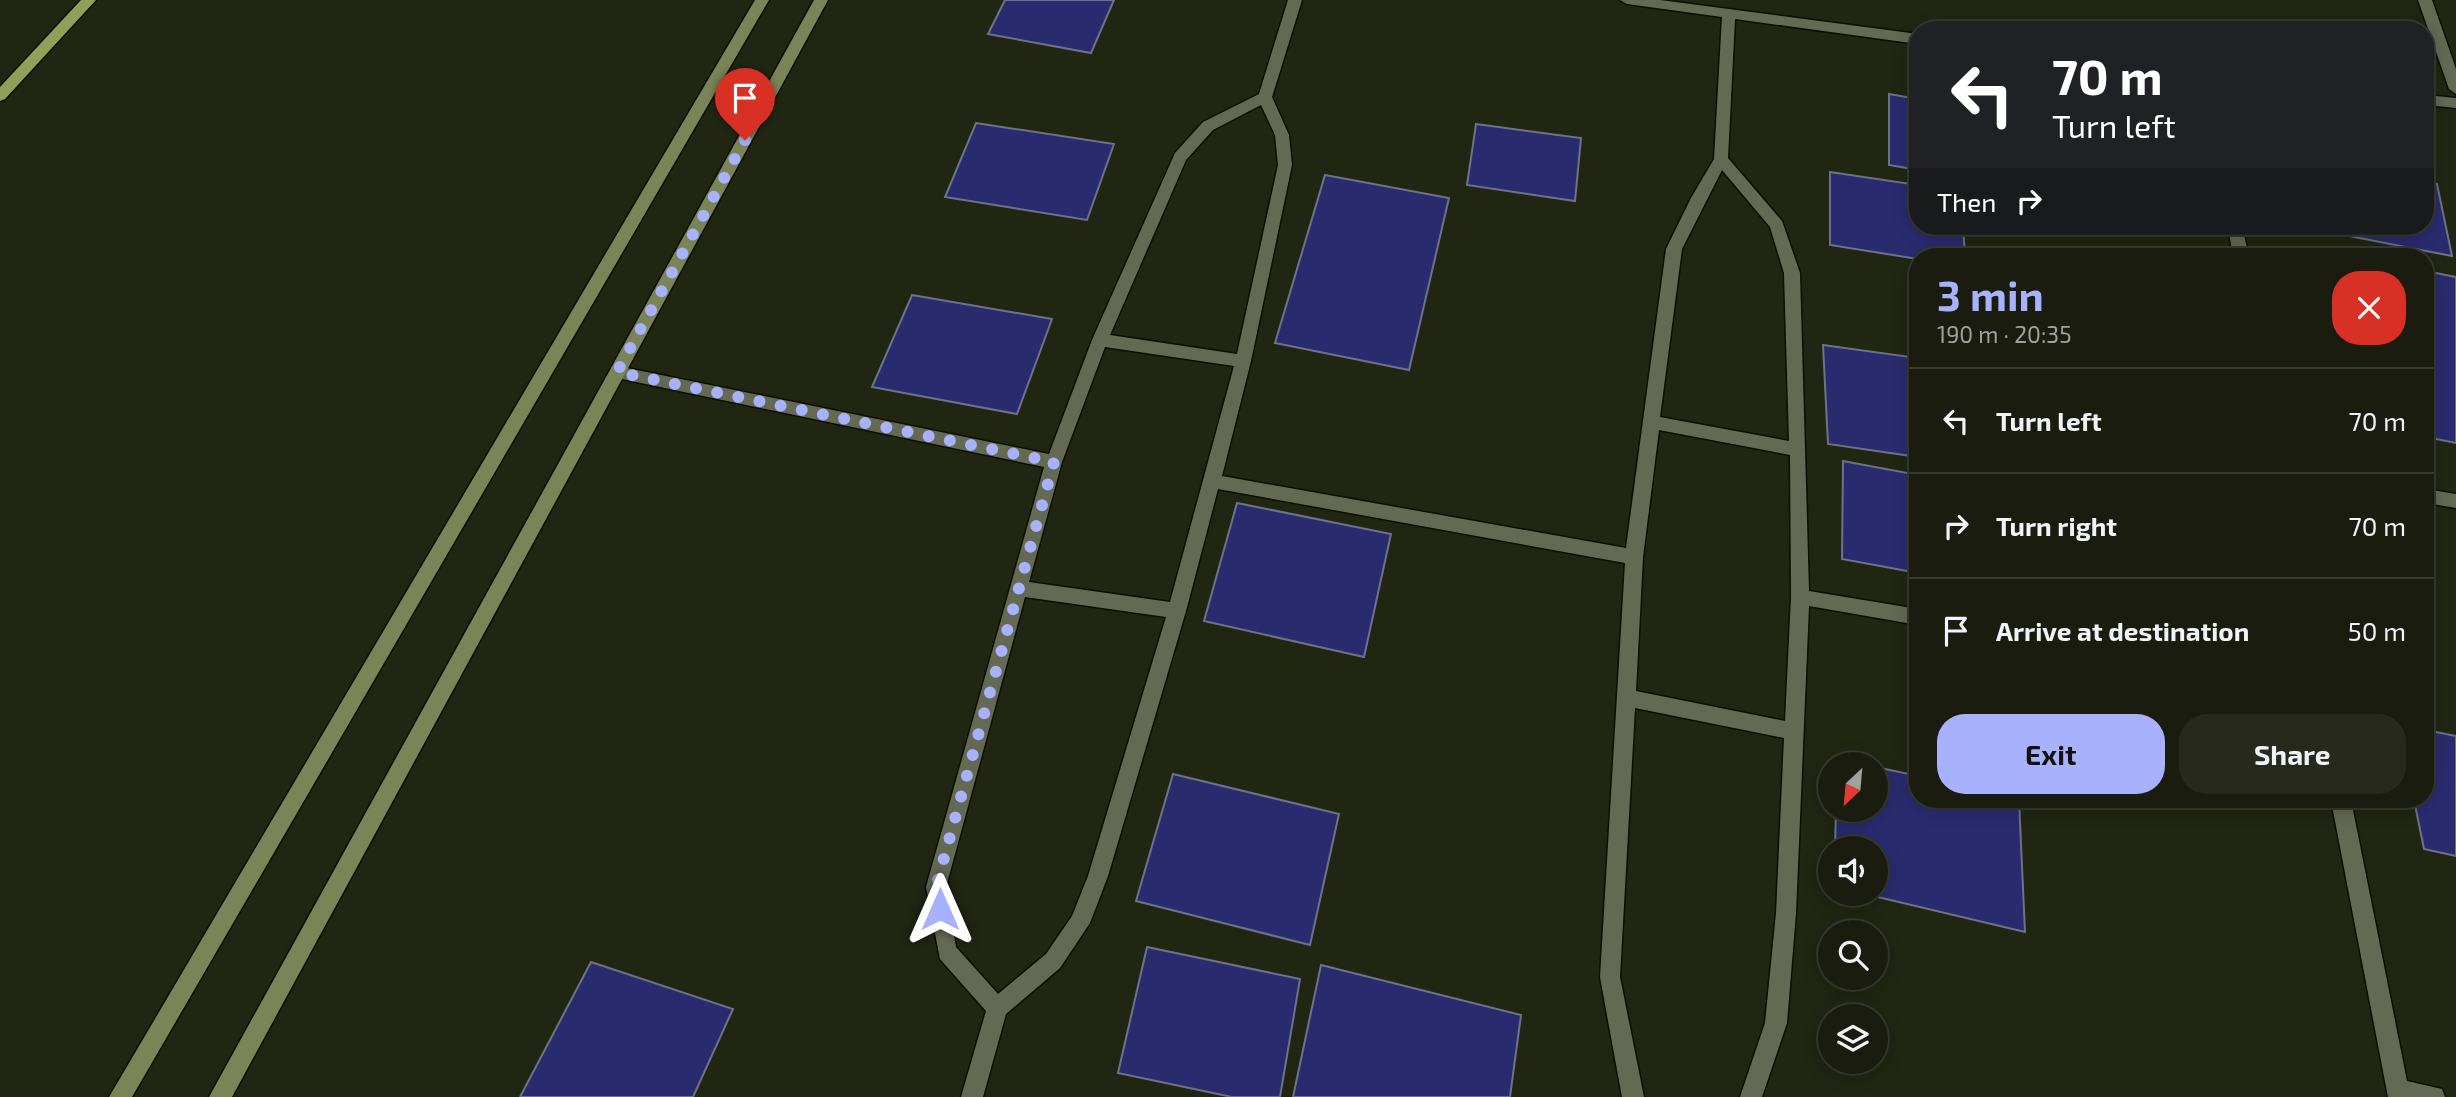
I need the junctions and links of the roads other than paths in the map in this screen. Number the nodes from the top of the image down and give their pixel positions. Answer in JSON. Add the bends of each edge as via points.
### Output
{"nodes":[{"id":1,"x":89,"y":0,"type":"edge"},
{"id":2,"x":762,"y":0,"type":"edge"},
{"id":3,"x":821,"y":0,"type":"edge"},
{"id":4,"x":1295,"y":0,"type":"edge"},
{"id":5,"x":1627,"y":0,"type":"edge"},
{"id":6,"x":2425,"y":0,"type":"edge"},
{"id":7,"x":1729,"y":13,"type":"junction"},
{"id":8,"x":2432,"y":21,"type":"edge"},
{"id":9,"x":2434,"y":26,"type":"edge"},
{"id":10,"x":1909,"y":38,"type":"edge"},
{"id":11,"x":2456,"y":89,"type":"edge"},
{"id":12,"x":0,"y":96,"type":"edge"},
{"id":13,"x":1265,"y":97,"type":"junction"},
{"id":14,"x":2434,"y":101,"type":"edge"},
{"id":15,"x":2456,"y":103,"type":"edge"},
{"id":16,"x":1721,"y":159,"type":"junction"},
{"id":17,"x":1100,"y":340,"type":"junction"},
{"id":18,"x":1243,"y":361,"type":"junction"},
{"id":19,"x":617,"y":372,"type":"junction"},
{"id":20,"x":1652,"y":422,"type":"junction"},
{"id":21,"x":1798,"y":450,"type":"junction"},
{"id":22,"x":1054,"y":462,"type":"junction"},
{"id":23,"x":1212,"y":481,"type":"junction"},
{"id":24,"x":2434,"y":497,"type":"edge"},
{"id":25,"x":2456,"y":501,"type":"edge"},
{"id":26,"x":1634,"y":556,"type":"junction"},
{"id":27,"x":1021,"y":589,"type":"junction"},
{"id":28,"x":1800,"y":597,"type":"junction"},
{"id":29,"x":1177,"y":611,"type":"junction"},
{"id":30,"x":1909,"y":615,"type":"edge"},
{"id":31,"x":1625,"y":698,"type":"junction"},
{"id":32,"x":1793,"y":731,"type":"junction"},
{"id":33,"x":2344,"y":808,"type":"edge"},
{"id":34,"x":997,"y":1008,"type":"junction"},
{"id":35,"x":2398,"y":1094,"type":"edge"},
{"id":36,"x":120,"y":1097,"type":"edge"},
{"id":37,"x":220,"y":1097,"type":"edge"},
{"id":38,"x":972,"y":1097,"type":"edge"},
{"id":39,"x":1633,"y":1097,"type":"edge"},
{"id":40,"x":1751,"y":1097,"type":"edge"},
{"id":41,"x":2434,"y":1097,"type":"edge"}],
"edges":[{"from":1,"to":12,"type":"main road"},
{"from":2,"to":36,"type":"street"},
{"from":3,"to":19,"type":"street"},
{"from":4,"to":13,"type":"street"},
{"from":5,"to":7,"type":"street"},
{"from":6,"to":8,"type":"street"},
{"from":7,"to":10,"type":"street"},
{"from":7,"to":16,"type":"street"},
{"from":9,"to":11,"type":"street"},
{"from":13,"to":17,"type":"street","via":[[1208,126],[1180,157]]},
{"from":13,"to":18,"type":"street","via":[[1282,135],[1285,165]]},
{"from":14,"to":15,"type":"street"},
{"from":16,"to":20,"type":"street","via":[[1674,249]]},
{"from":16,"to":21,"type":"street","via":[[1777,225],[1791,272]]},
{"from":17,"to":18,"type":"street"},
{"from":17,"to":22,"type":"street"},
{"from":18,"to":23,"type":"street"},
{"from":19,"to":22,"type":"street"},
{"from":19,"to":37,"type":"street"},
{"from":20,"to":21,"type":"street"},
{"from":20,"to":26,"type":"street"},
{"from":21,"to":28,"type":"street"},
{"from":22,"to":27,"type":"street"},
{"from":23,"to":26,"type":"street"},
{"from":23,"to":29,"type":"street"},
{"from":24,"to":25,"type":"street"},
{"from":26,"to":31,"type":"street"},
{"from":27,"to":29,"type":"street"},
{"from":27,"to":34,"type":"street","via":[[936,887],[947,952]]},
{"from":28,"to":30,"type":"street"},
{"from":28,"to":32,"type":"street"},
{"from":29,"to":34,"type":"street","via":[[1080,923],[1053,961]]},
{"from":31,"to":32,"type":"street"},
{"from":31,"to":39,"type":"street","via":[[1610,976]]},
{"from":32,"to":40,"type":"street","via":[[1786,913],[1776,1023]]},
{"from":33,"to":35,"type":"street"},
{"from":34,"to":38,"type":"street"},
{"from":35,"to":41,"type":"street"}]}
